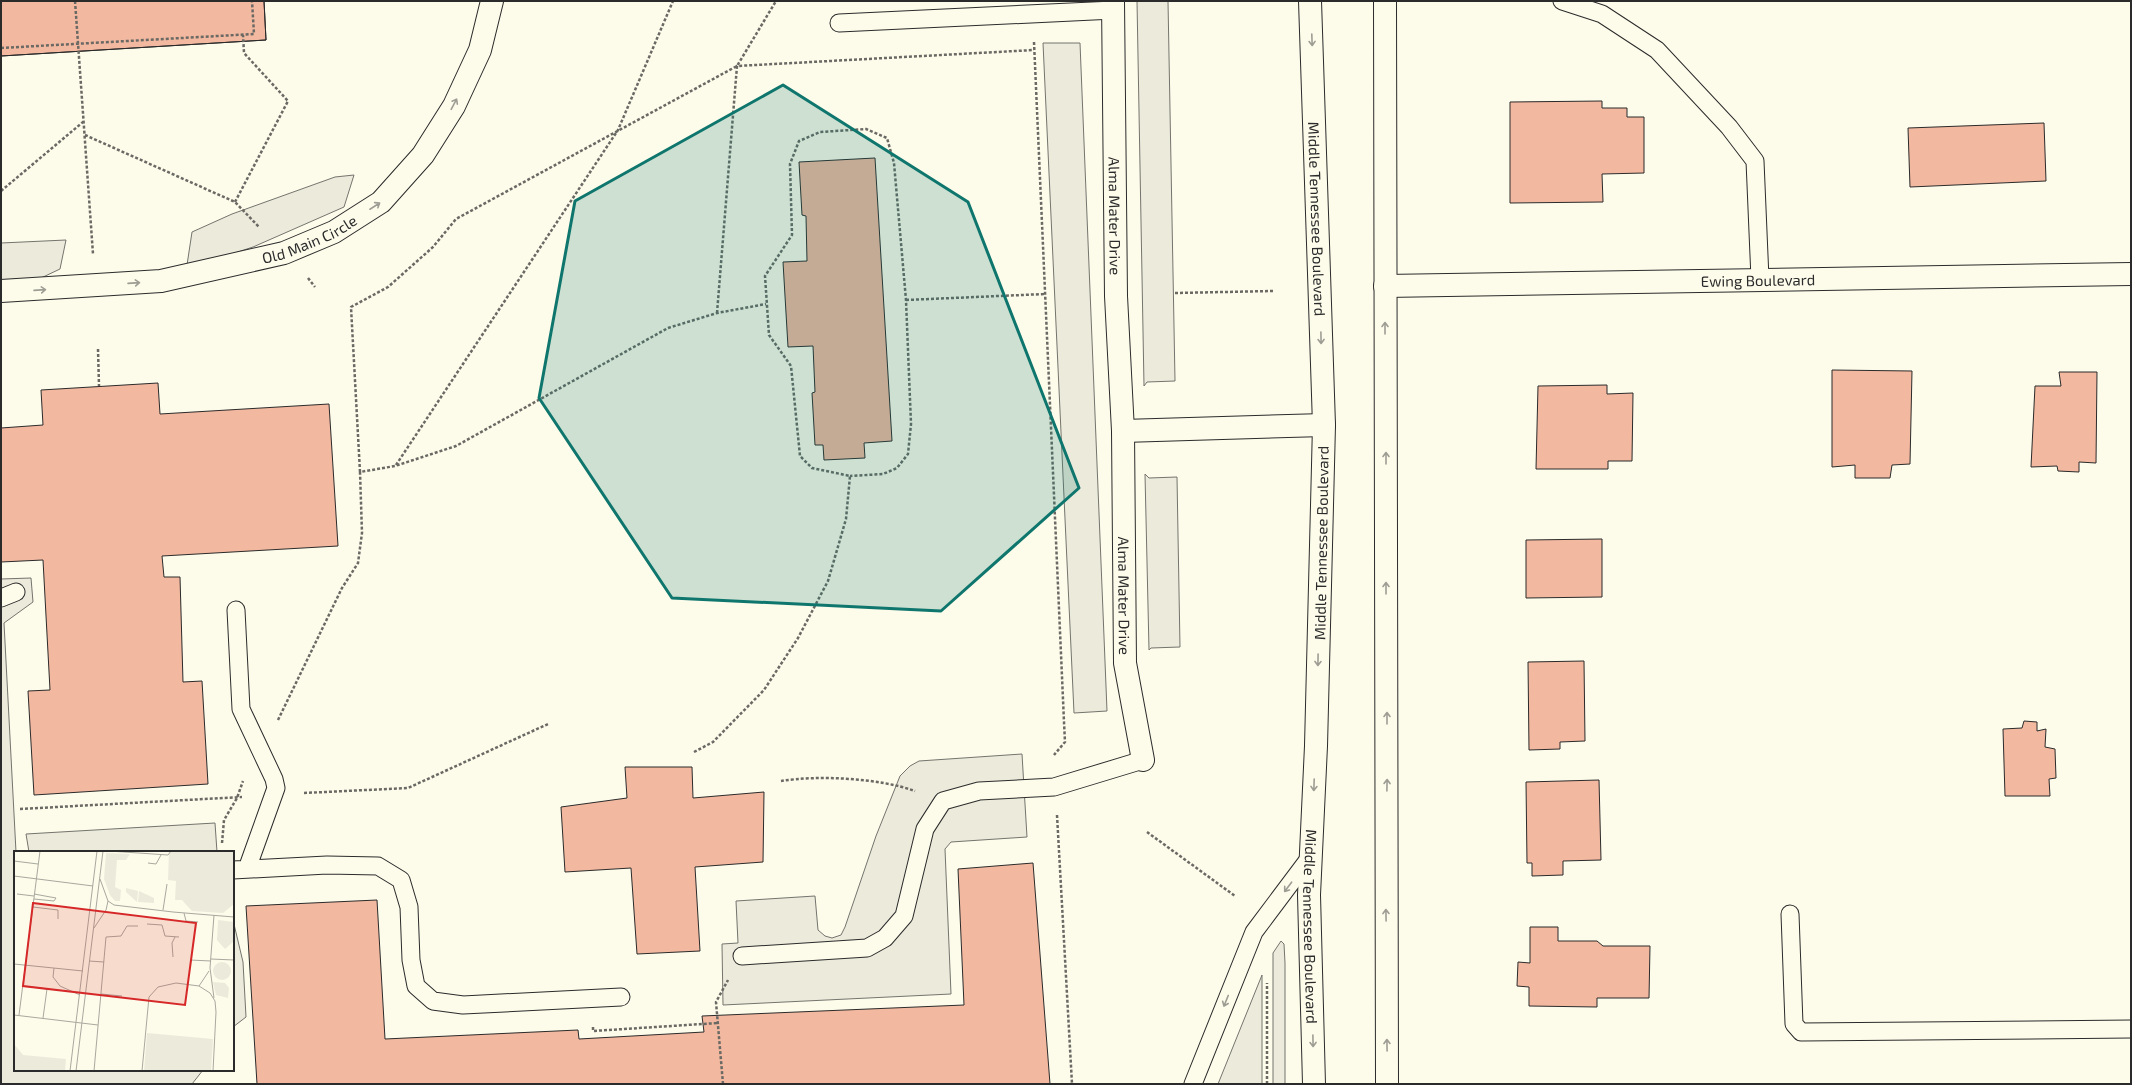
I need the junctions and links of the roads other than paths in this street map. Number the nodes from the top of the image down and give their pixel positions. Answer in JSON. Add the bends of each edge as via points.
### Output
{"nodes":[{"id":1,"x":492,"y":1,"type":"edge"},
{"id":2,"x":1310,"y":1,"type":"edge"},
{"id":3,"x":1385,"y":1,"type":"edge"},
{"id":4,"x":1562,"y":1,"type":"edge"},
{"id":5,"x":1114,"y":5,"type":"edge"},
{"id":6,"x":840,"y":23,"type":"dead end"},
{"id":7,"x":2131,"y":274,"type":"edge"},
{"id":8,"x":1760,"y":279,"type":"junction"},
{"id":9,"x":1385,"y":286,"type":"junction"},
{"id":10,"x":1,"y":291,"type":"edge"},
{"id":11,"x":1324,"y":425,"type":"junction"},
{"id":12,"x":1123,"y":431,"type":"junction"},
{"id":13,"x":236,"y":610,"type":"dead end"},
{"id":14,"x":1142,"y":760,"type":"joint"},
{"id":15,"x":1311,"y":856,"type":"junction"},
{"id":16,"x":240,"y":870,"type":"edge"},
{"id":17,"x":1790,"y":914,"type":"dead end"},
{"id":18,"x":742,"y":956,"type":"road end"},
{"id":19,"x":622,"y":997,"type":"dead end"},
{"id":20,"x":2131,"y":1029,"type":"edge"},
{"id":21,"x":1192,"y":1084,"type":"edge"},
{"id":22,"x":1314,"y":1084,"type":"edge"},
{"id":23,"x":1387,"y":1084,"type":"edge"}],
"edges":[{"from":10,"to":1,"type":"street","name":"Old Main Circle","one_way":true,"via":[[160,281],[284,253],[334,232],[381,202],[423,156],[454,106],[480,50]]},
{"from":2,"to":11,"type":"street","name":"Middle Tennessee Boulevard","one_way":true},
{"from":3,"to":9,"type":"street"},
{"from":4,"to":8,"type":"lane","via":[[1602,14],[1657,50],[1729,127],[1755,161]]},
{"from":5,"to":6,"type":"lane","via":[[1033,14]]},
{"from":5,"to":12,"type":"street","name":"Alma Mater Drive","via":[[1116,296]]},
{"from":7,"to":8,"type":"street","name":"Ewing Boulevard"},
{"from":8,"to":9,"type":"street","name":"Ewing Boulevard"},
{"from":23,"to":9,"type":"street","one_way":true},
{"from":11,"to":12,"type":"street"},
{"from":11,"to":15,"type":"street","name":"Middle Tennessee Boulevard","one_way":true},
{"from":12,"to":14,"type":"street","name":"Alma Mater Drive","via":[[1125,663]]},
{"from":13,"to":16,"type":"lane","via":[[241,709],[276,788]]},
{"from":14,"to":18,"type":"lane","via":[[1054,787],[979,791],[943,801],[925,829],[904,916],[885,938],[867,948]]},
{"from":15,"to":21,"type":"lane","one_way":true,"via":[[1254,932]]},
{"from":15,"to":22,"type":"street","name":"Middle Tennessee Boulevard","one_way":true,"via":[[1309,895]]},
{"from":16,"to":19,"type":"lane","via":[[327,865],[378,866],[401,880],[409,907],[411,960],[416,986],[433,1001],[463,1005]]},
{"from":17,"to":20,"type":"lane","via":[[1794,1024],[1801,1032]]}]}
